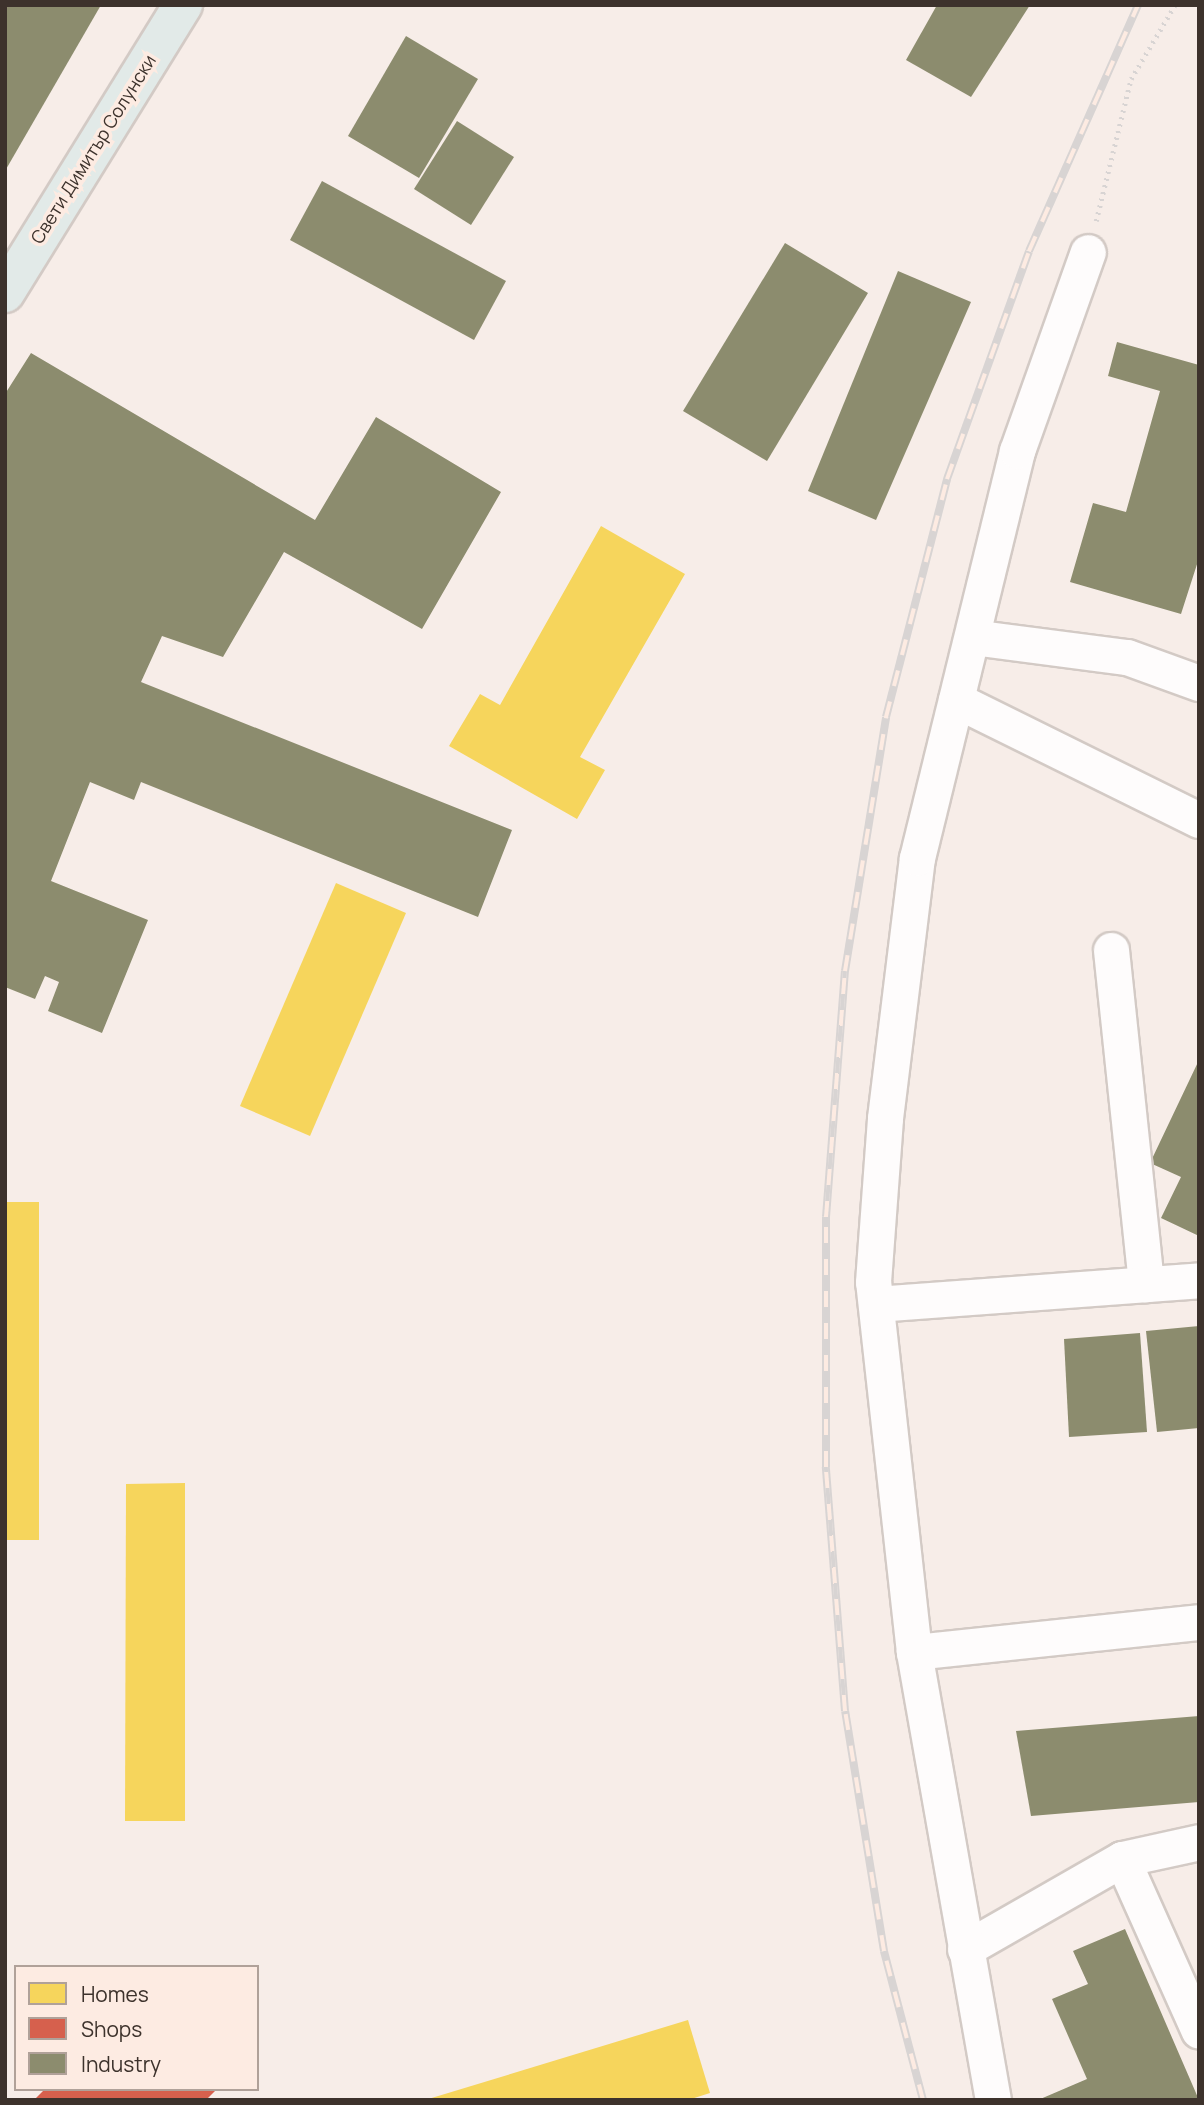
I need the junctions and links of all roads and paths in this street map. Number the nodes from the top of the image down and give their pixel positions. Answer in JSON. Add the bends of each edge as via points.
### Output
{"nodes":[{"id":1,"x":183,"y":5,"type":"edge"},
{"id":2,"x":1175,"y":5,"type":"edge"},
{"id":3,"x":1088,"y":252,"type":"joint"},
{"id":4,"x":5,"y":293,"type":"edge"},
{"id":5,"x":972,"y":638,"type":"junction"},
{"id":6,"x":1199,"y":684,"type":"edge"},
{"id":7,"x":956,"y":699,"type":"junction"},
{"id":8,"x":1199,"y":820,"type":"edge"},
{"id":9,"x":1111,"y":950,"type":"dead end"},
{"id":10,"x":1199,"y":1280,"type":"edge"},
{"id":11,"x":1146,"y":1284,"type":"junction"},
{"id":12,"x":876,"y":1304,"type":"junction"},
{"id":13,"x":1199,"y":1622,"type":"edge"},
{"id":14,"x":914,"y":1652,"type":"junction"},
{"id":15,"x":1199,"y":1842,"type":"edge"},
{"id":16,"x":1122,"y":1859,"type":"junction"},
{"id":17,"x":965,"y":1949,"type":"junction"},
{"id":18,"x":1199,"y":2031,"type":"edge"},
{"id":19,"x":993,"y":2100,"type":"edge"}],
"edges":[{"from":1,"to":4,"type":"main road","name":"Свети Димитър Солунски"},
{"from":2,"to":3,"type":"path","via":[[1131,79]]},
{"from":3,"to":5,"type":"street","via":[[1017,451]]},
{"from":5,"to":6,"type":"street","via":[[1127,657]]},
{"from":5,"to":7,"type":"street"},
{"from":7,"to":8,"type":"street"},
{"from":7,"to":12,"type":"street","via":[[917,858],[885,1118]]},
{"from":9,"to":11,"type":"street"},
{"from":10,"to":11,"type":"street"},
{"from":11,"to":12,"type":"street"},
{"from":12,"to":14,"type":"street"},
{"from":13,"to":14,"type":"street"},
{"from":14,"to":17,"type":"street"},
{"from":15,"to":16,"type":"street"},
{"from":16,"to":17,"type":"street"},
{"from":16,"to":18,"type":"street"},
{"from":17,"to":19,"type":"street"}]}
